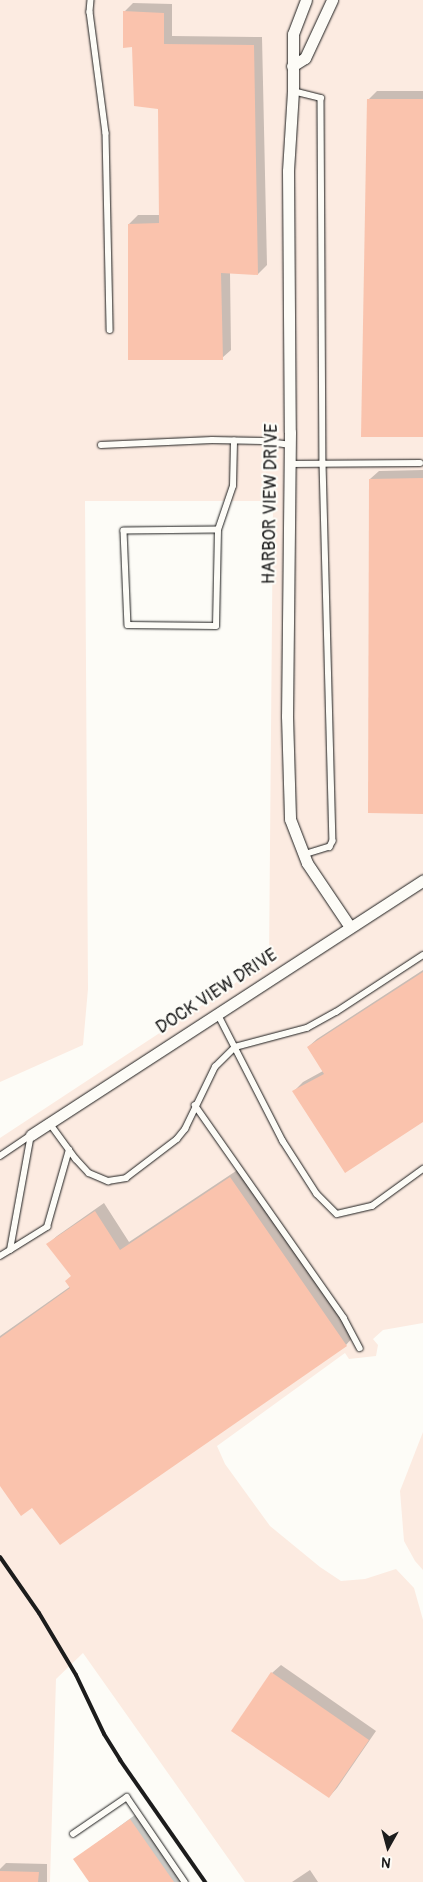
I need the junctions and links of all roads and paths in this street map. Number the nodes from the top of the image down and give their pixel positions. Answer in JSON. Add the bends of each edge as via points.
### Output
{"nodes":[{"id":1,"x":91,"y":0,"type":"edge"},
{"id":2,"x":306,"y":0,"type":"edge"},
{"id":3,"x":332,"y":0,"type":"edge"},
{"id":4,"x":292,"y":66,"type":"junction"},
{"id":5,"x":293,"y":91,"type":"junction"},
{"id":6,"x":110,"y":330,"type":"dead end"},
{"id":7,"x":234,"y":440,"type":"junction"},
{"id":8,"x":101,"y":445,"type":"dead end"},
{"id":9,"x":289,"y":445,"type":"junction"},
{"id":10,"x":323,"y":463,"type":"junction"},
{"id":11,"x":420,"y":463,"type":"dead end"},
{"id":12,"x":289,"y":464,"type":"junction"},
{"id":13,"x":218,"y":530,"type":"junction"},
{"id":14,"x":304,"y":855,"type":"junction"},
{"id":15,"x":423,"y":880,"type":"edge"},
{"id":16,"x":350,"y":927,"type":"junction"},
{"id":17,"x":423,"y":955,"type":"edge"},
{"id":18,"x":217,"y":1013,"type":"junction"},
{"id":19,"x":235,"y":1047,"type":"junction"},
{"id":20,"x":195,"y":1105,"type":"junction"},
{"id":21,"x":49,"y":1122,"type":"junction"},
{"id":22,"x":31,"y":1135,"type":"junction"},
{"id":23,"x":69,"y":1150,"type":"junction"},
{"id":24,"x":0,"y":1156,"type":"edge"},
{"id":25,"x":423,"y":1169,"type":"edge"},
{"id":26,"x":10,"y":1250,"type":"junction"},
{"id":27,"x":0,"y":1256,"type":"edge"},
{"id":28,"x":360,"y":1348,"type":"dead end"},
{"id":29,"x":73,"y":1834,"type":"dead end"},
{"id":30,"x":185,"y":1882,"type":"edge"}],
"edges":[{"from":1,"to":6,"type":"lane","via":[[106,133]]},
{"from":2,"to":4,"type":"street","name":"HARBOR VIEW DRIVE","via":[[293,34]]},
{"from":3,"to":4,"type":"street","via":[[305,58]]},
{"from":4,"to":5,"type":"street","name":"HARBOR VIEW DRIVE"},
{"from":5,"to":9,"type":"street","name":"HARBOR VIEW DRIVE","via":[[288,171]]},
{"from":5,"to":10,"type":"lane","via":[[321,98]]},
{"from":7,"to":8,"type":"lane"},
{"from":7,"to":9,"type":"lane"},
{"from":7,"to":13,"type":"lane","via":[[233,486]]},
{"from":9,"to":12,"type":"street","name":"HARBOR VIEW DRIVE"},
{"from":10,"to":11,"type":"lane"},
{"from":10,"to":12,"type":"lane"},
{"from":10,"to":14,"type":"lane","via":[[333,841],[330,847]]},
{"from":12,"to":14,"type":"street","name":"HARBOR VIEW DRIVE","via":[[288,768],[290,819]]},
{"from":13,"to":13,"type":"lane","via":[[216,626],[128,625],[124,531]]},
{"from":14,"to":16,"type":"street","name":"HARBOR VIEW DRIVE"},
{"from":15,"to":16,"type":"street","name":"DOCK VIEW DRIVE"},
{"from":16,"to":18,"type":"street","name":"DOCK VIEW DRIVE"},
{"from":17,"to":19,"type":"lane","via":[[307,1028]]},
{"from":18,"to":19,"type":"lane"},
{"from":18,"to":21,"type":"street","name":"DOCK VIEW DRIVE"},
{"from":19,"to":20,"type":"lane","via":[[214,1066]]},
{"from":19,"to":25,"type":"lane","via":[[283,1141],[317,1194],[337,1214],[372,1206]]},
{"from":20,"to":23,"type":"lane","via":[[177,1139],[126,1178],[108,1181],[89,1173]]},
{"from":20,"to":28,"type":"lane","via":[[344,1318]]},
{"from":21,"to":22,"type":"street","name":"DOCK VIEW DRIVE"},
{"from":21,"to":23,"type":"lane"},
{"from":22,"to":24,"type":"lane"},
{"from":22,"to":26,"type":"lane"},
{"from":23,"to":26,"type":"lane","via":[[47,1228]]},
{"from":26,"to":27,"type":"lane"},
{"from":29,"to":30,"type":"lane","via":[[127,1797]]}]}
